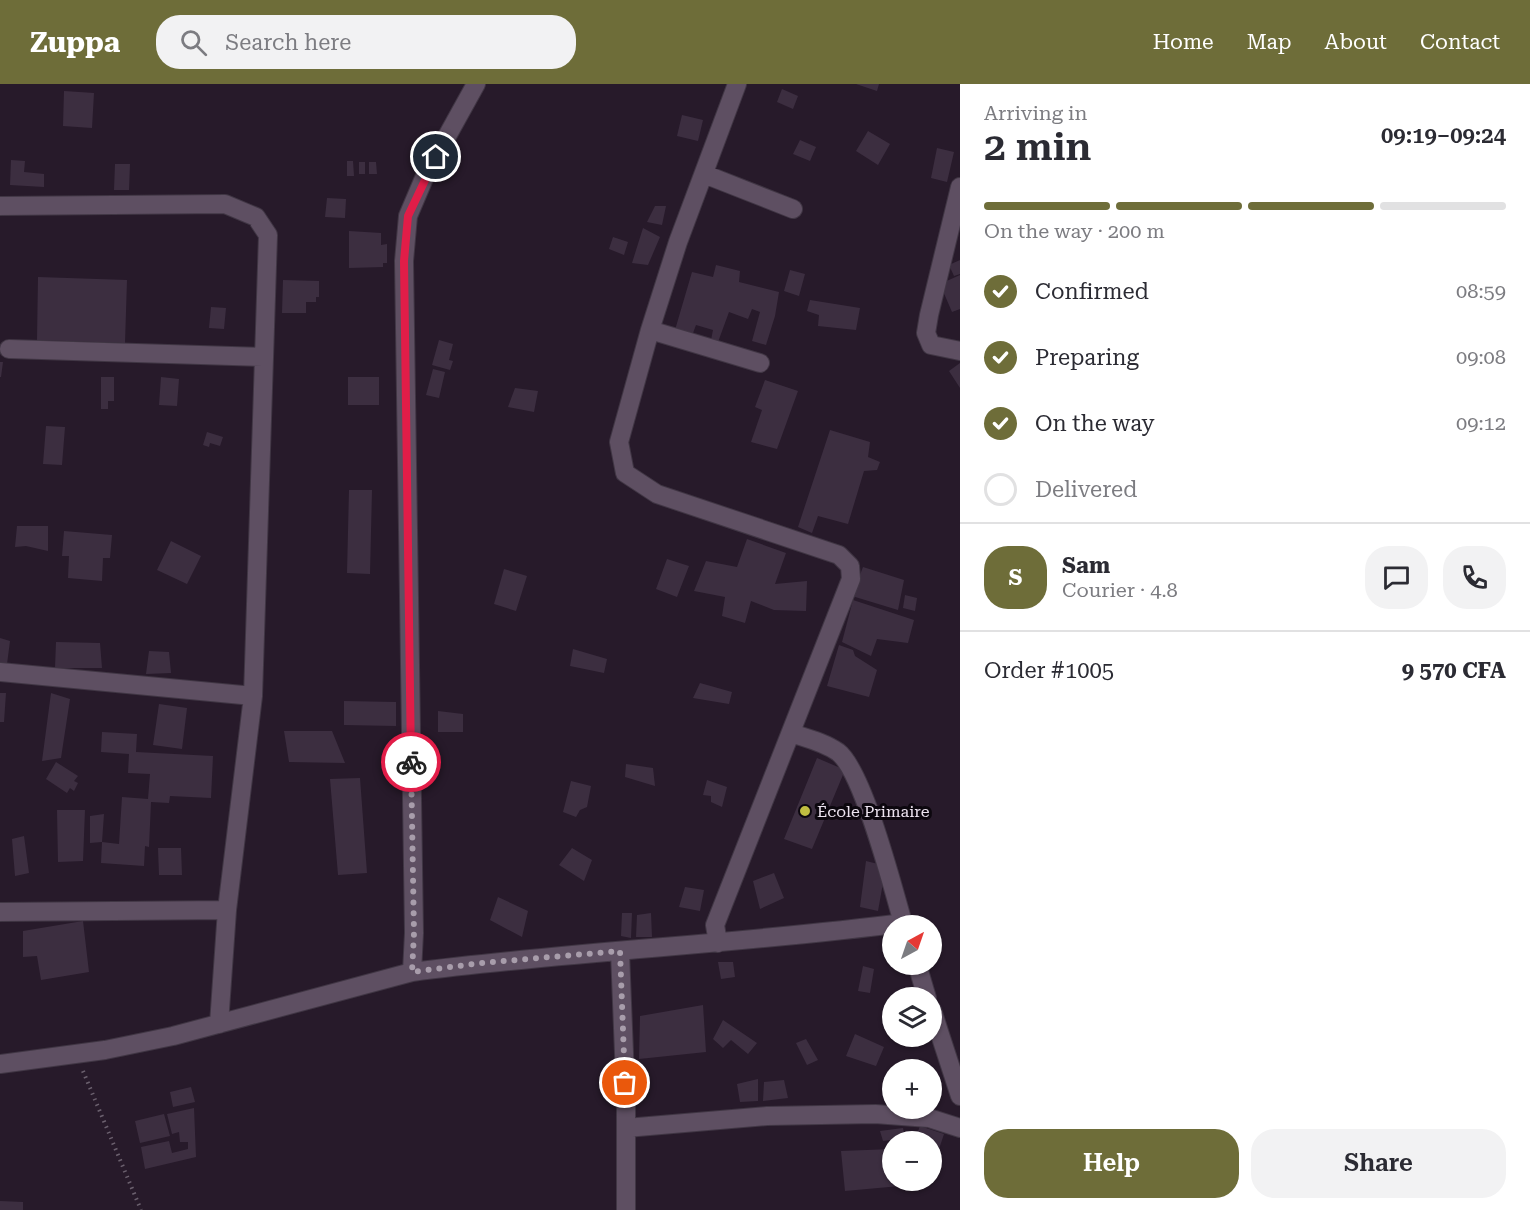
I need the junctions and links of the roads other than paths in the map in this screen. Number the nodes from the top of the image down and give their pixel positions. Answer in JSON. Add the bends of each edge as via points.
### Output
{"nodes":[{"id":1,"x":476,"y":84,"type":"edge"},
{"id":2,"x":737,"y":84,"type":"edge"},
{"id":3,"x":704,"y":174,"type":"junction"},
{"id":4,"x":960,"y":187,"type":"edge"},
{"id":5,"x":0,"y":206,"type":"edge"},
{"id":6,"x":793,"y":209,"type":"dead end"},
{"id":7,"x":650,"y":330,"type":"junction"},
{"id":8,"x":9,"y":349,"type":"dead end"},
{"id":9,"x":960,"y":351,"type":"edge"},
{"id":10,"x":263,"y":357,"type":"junction"},
{"id":11,"x":760,"y":363,"type":"dead end"},
{"id":12,"x":0,"y":672,"type":"edge"},
{"id":13,"x":253,"y":696,"type":"junction"},
{"id":14,"x":791,"y":733,"type":"junction"},
{"id":15,"x":227,"y":910,"type":"junction"},
{"id":16,"x":0,"y":912,"type":"edge"},
{"id":17,"x":901,"y":915,"type":"edge"},
{"id":18,"x":882,"y":926,"type":"edge"},
{"id":19,"x":718,"y":943,"type":"junction"},
{"id":20,"x":620,"y":951,"type":"junction"},
{"id":21,"x":412,"y":972,"type":"junction"},
{"id":22,"x":219,"y":1024,"type":"junction"},
{"id":23,"x":942,"y":1041,"type":"edge"},
{"id":24,"x":0,"y":1064,"type":"edge"},
{"id":25,"x":960,"y":1096,"type":"edge"},
{"id":26,"x":626,"y":1128,"type":"junction"},
{"id":27,"x":960,"y":1128,"type":"edge"},
{"id":28,"x":627,"y":1210,"type":"edge"}],
"edges":[{"from":1,"to":21,"type":"street","via":[[425,176],[408,216],[404,261]]},
{"from":2,"to":3,"type":"street"},
{"from":3,"to":6,"type":"street"},
{"from":3,"to":7,"type":"street"},
{"from":4,"to":9,"type":"street","via":[[926,333],[932,345]]},
{"from":5,"to":10,"type":"street","via":[[225,204],[256,218],[268,235]]},
{"from":7,"to":11,"type":"street"},
{"from":7,"to":14,"type":"street","via":[[619,442],[625,473],[657,494],[839,555],[850,566],[851,579]]},
{"from":8,"to":10,"type":"street"},
{"from":10,"to":13,"type":"street"},
{"from":12,"to":13,"type":"street"},
{"from":13,"to":15,"type":"street"},
{"from":14,"to":17,"type":"street","via":[[826,745],[846,761],[888,866]]},
{"from":14,"to":19,"type":"street","via":[[715,925]]},
{"from":15,"to":16,"type":"street"},
{"from":15,"to":22,"type":"street"},
{"from":18,"to":19,"type":"street"},
{"from":19,"to":20,"type":"street"},
{"from":20,"to":21,"type":"street"},
{"from":20,"to":26,"type":"street"},
{"from":21,"to":22,"type":"street"},
{"from":22,"to":24,"type":"street","via":[[76,1054]]},
{"from":23,"to":25,"type":"street"},
{"from":26,"to":27,"type":"street","via":[[767,1116],[875,1114],[929,1118]]},
{"from":26,"to":28,"type":"street"}]}
